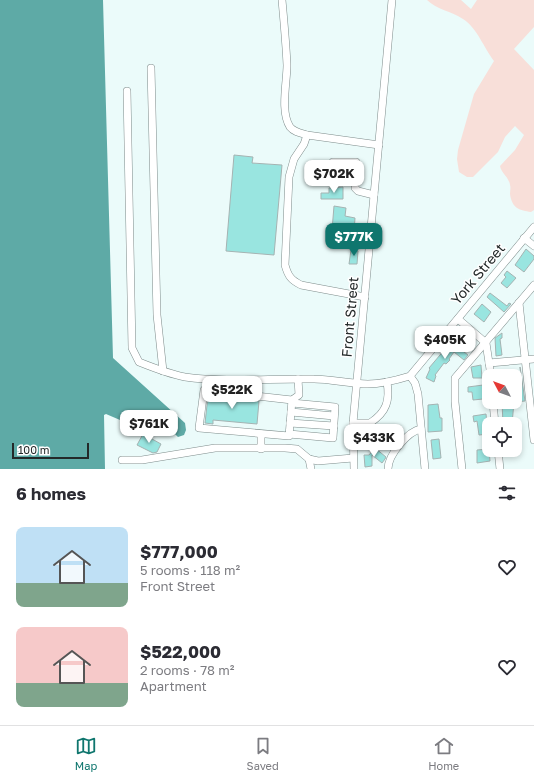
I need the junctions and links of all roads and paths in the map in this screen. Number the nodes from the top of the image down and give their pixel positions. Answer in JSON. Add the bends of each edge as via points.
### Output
{"nodes":[{"id":1,"x":282,"y":0,"type":"edge"},
{"id":2,"x":392,"y":0,"type":"edge"},
{"id":3,"x":151,"y":68,"type":"dead end"},
{"id":4,"x":127,"y":91,"type":"dead end"},
{"id":5,"x":307,"y":135,"type":"junction"},
{"id":6,"x":379,"y":145,"type":"junction"},
{"id":7,"x":355,"y":178,"type":"dead end"},
{"id":8,"x":374,"y":195,"type":"junction"},
{"id":9,"x":534,"y":227,"type":"edge"},
{"id":10,"x":524,"y":238,"type":"junction"},
{"id":11,"x":534,"y":246,"type":"edge"},
{"id":12,"x":534,"y":285,"type":"edge"},
{"id":13,"x":365,"y":297,"type":"junction"},
{"id":14,"x":519,"y":303,"type":"junction"},
{"id":15,"x":458,"y":319,"type":"junction"},
{"id":16,"x":486,"y":343,"type":"junction"},
{"id":17,"x":530,"y":359,"type":"edge"},
{"id":18,"x":489,"y":363,"type":"junction"},
{"id":19,"x":490,"y":369,"type":"edge"},
{"id":20,"x":163,"y":371,"type":"junction"},
{"id":21,"x":410,"y":376,"type":"junction"},
{"id":22,"x":298,"y":379,"type":"junction"},
{"id":23,"x":387,"y":382,"type":"junction"},
{"id":24,"x":357,"y":384,"type":"junction"},
{"id":25,"x":292,"y":402,"type":"junction"},
{"id":26,"x":291,"y":412,"type":"junction"},
{"id":27,"x":334,"y":416,"type":"junction"},
{"id":28,"x":290,"y":423,"type":"junction"},
{"id":29,"x":353,"y":423,"type":"junction"},
{"id":30,"x":334,"y":426,"type":"junction"},
{"id":31,"x":422,"y":429,"type":"junction"},
{"id":32,"x":261,"y":434,"type":"junction"},
{"id":33,"x":289,"y":435,"type":"junction"},
{"id":34,"x":534,"y":440,"type":"edge"},
{"id":35,"x":261,"y":449,"type":"junction"},
{"id":36,"x":297,"y":449,"type":"junction"},
{"id":37,"x":499,"y":457,"type":"edge"},
{"id":38,"x":353,"y":458,"type":"junction"},
{"id":39,"x":309,"y":459,"type":"junction"},
{"id":40,"x":122,"y":460,"type":"dead end"},
{"id":41,"x":311,"y":469,"type":"edge"},
{"id":42,"x":354,"y":469,"type":"edge"},
{"id":43,"x":388,"y":469,"type":"edge"},
{"id":44,"x":425,"y":469,"type":"edge"},
{"id":45,"x":462,"y":469,"type":"edge"},
{"id":46,"x":500,"y":469,"type":"edge"}],
"edges":[{"from":1,"to":5,"type":"street","via":[[287,68],[287,118],[290,127],[297,133]]},
{"from":2,"to":6,"type":"street","name":"Front Street"},
{"from":3,"to":20,"type":"street","via":[[157,315]]},
{"from":4,"to":20,"type":"street","via":[[132,348],[139,362]]},
{"from":5,"to":6,"type":"street"},
{"from":5,"to":13,"type":"street","via":[[294,159],[289,177],[285,265],[287,274],[301,285]]},
{"from":6,"to":8,"type":"street","name":"Front Street"},
{"from":7,"to":8,"type":"street","via":[[357,190]]},
{"from":8,"to":13,"type":"street","name":"Front Street"},
{"from":9,"to":10,"type":"street","name":"York Street"},
{"from":10,"to":11,"type":"street"},
{"from":10,"to":15,"type":"street","name":"York Street"},
{"from":12,"to":14,"type":"street"},
{"from":13,"to":24,"type":"street","name":"Front Street"},
{"from":14,"to":16,"type":"street"},
{"from":14,"to":17,"type":"street"},
{"from":15,"to":16,"type":"street"},
{"from":15,"to":21,"type":"street","name":"York Street"},
{"from":16,"to":18,"type":"street"},
{"from":16,"to":45,"type":"street","via":[[456,378],[455,402]]},
{"from":17,"to":18,"type":"street"},
{"from":17,"to":34,"type":"street"},
{"from":18,"to":19,"type":"street"},
{"from":20,"to":22,"type":"street","via":[[202,378]]},
{"from":21,"to":23,"type":"street"},
{"from":21,"to":31,"type":"street","via":[[418,394]]},
{"from":22,"to":24,"type":"street","via":[[339,380]]},
{"from":22,"to":25,"type":"street","via":[[299,396]]},
{"from":23,"to":24,"type":"street"},
{"from":23,"to":29,"type":"street","via":[[390,395],[387,405],[370,423]]},
{"from":24,"to":29,"type":"street","name":"Front Street"},
{"from":25,"to":26,"type":"street"},
{"from":25,"to":27,"type":"street","via":[[335,407]]},
{"from":25,"to":32,"type":"street","via":[[204,390],[199,428]]},
{"from":26,"to":27,"type":"street"},
{"from":26,"to":28,"type":"street"},
{"from":27,"to":30,"type":"street"},
{"from":28,"to":30,"type":"street"},
{"from":28,"to":33,"type":"street"},
{"from":29,"to":38,"type":"street","name":"Front Street"},
{"from":30,"to":33,"type":"street","via":[[333,438]]},
{"from":31,"to":43,"type":"street","via":[[412,432],[390,457]]},
{"from":31,"to":44,"type":"street"},
{"from":32,"to":33,"type":"street"},
{"from":32,"to":35,"type":"street"},
{"from":33,"to":36,"type":"street"},
{"from":35,"to":36,"type":"street"},
{"from":35,"to":40,"type":"street","via":[[215,448],[142,460]]},
{"from":36,"to":39,"type":"street"},
{"from":37,"to":46,"type":"street"},
{"from":38,"to":39,"type":"street","via":[[318,461]]},
{"from":38,"to":42,"type":"street","name":"Front Street"},
{"from":39,"to":41,"type":"street"}]}
